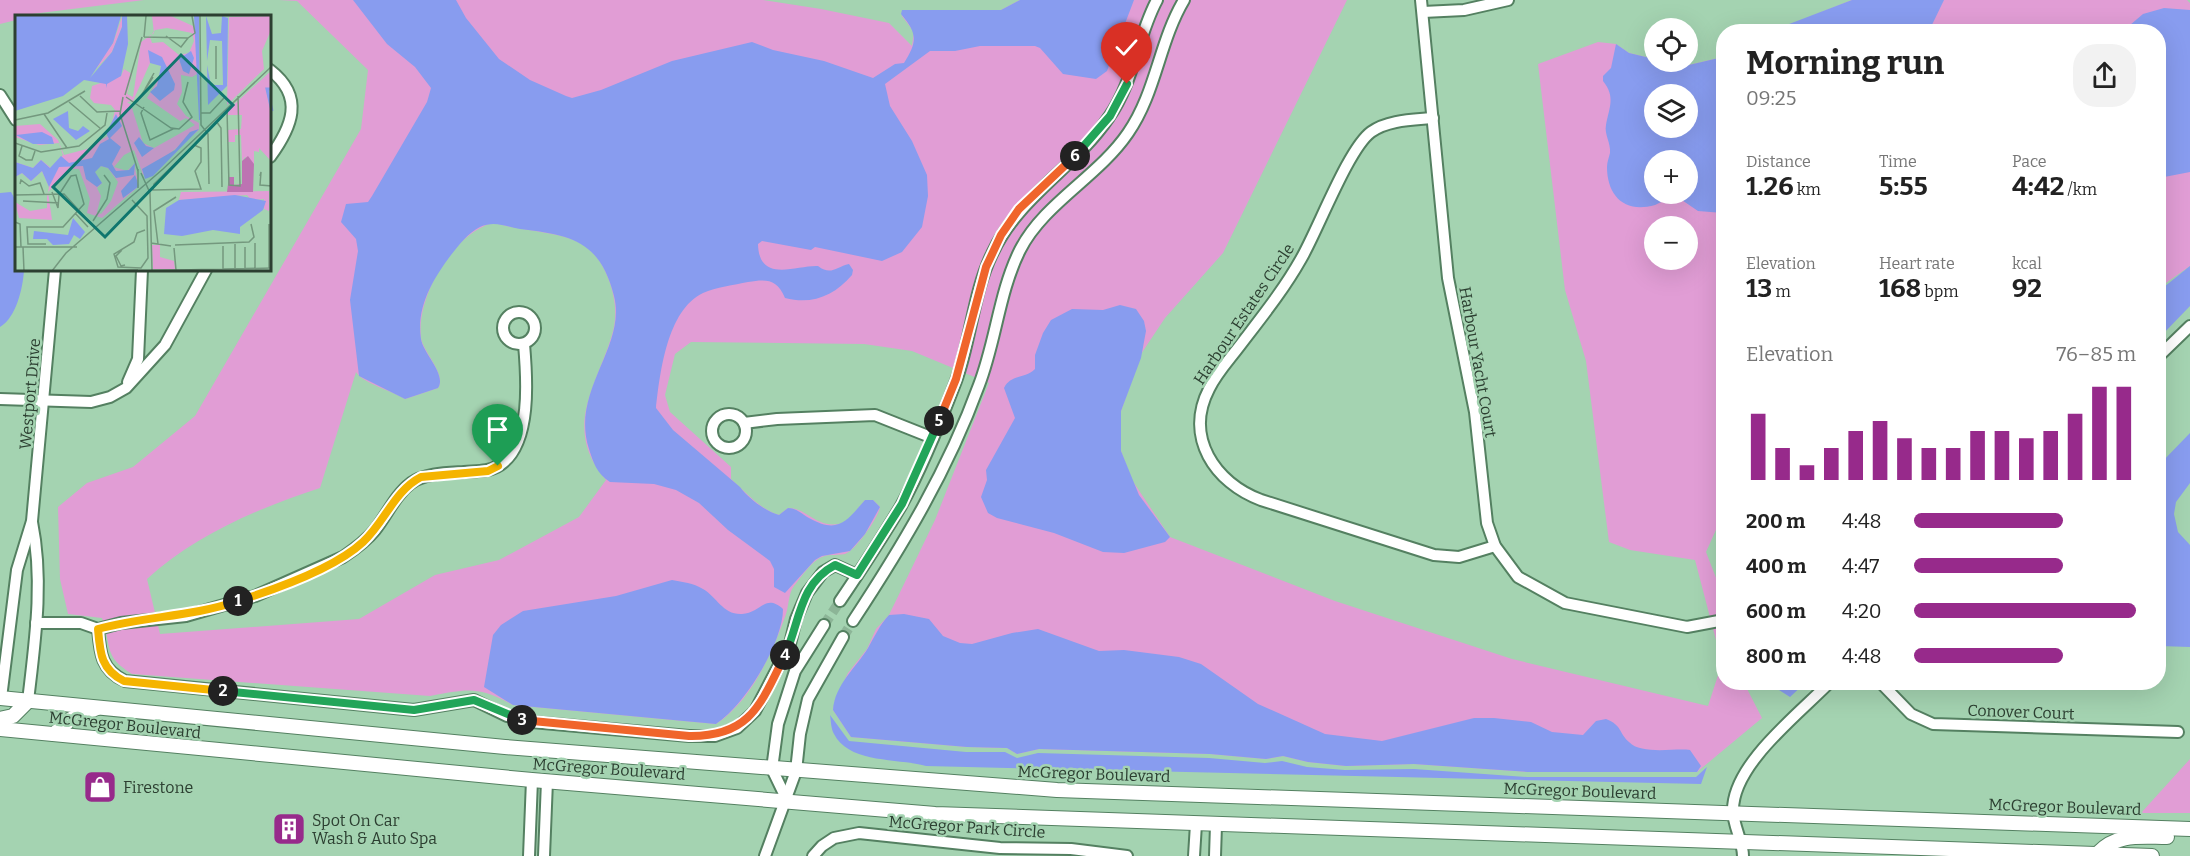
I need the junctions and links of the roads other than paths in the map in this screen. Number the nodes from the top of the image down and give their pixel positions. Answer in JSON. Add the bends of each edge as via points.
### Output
{"nodes":[{"id":1,"x":1158,"y":0,"type":"edge"},
{"id":2,"x":1185,"y":0,"type":"edge"},
{"id":3,"x":1421,"y":0,"type":"edge"},
{"id":4,"x":1509,"y":0,"type":"edge"},
{"id":5,"x":1423,"y":12,"type":"junction"},
{"id":6,"x":272,"y":72,"type":"edge"},
{"id":7,"x":0,"y":95,"type":"edge"},
{"id":8,"x":12,"y":102,"type":"edge"},
{"id":9,"x":1432,"y":118,"type":"junction"},
{"id":10,"x":272,"y":154,"type":"edge"},
{"id":11,"x":55,"y":272,"type":"edge"},
{"id":12,"x":142,"y":272,"type":"edge"},
{"id":13,"x":205,"y":272,"type":"edge"},
{"id":14,"x":2190,"y":326,"type":"edge"},
{"id":15,"x":524,"y":344,"type":"dead end"},
{"id":16,"x":2166,"y":349,"type":"edge"},
{"id":17,"x":126,"y":388,"type":"junction"},
{"id":18,"x":45,"y":398,"type":"junction"},
{"id":19,"x":0,"y":399,"type":"edge"},
{"id":20,"x":744,"y":423,"type":"dead end"},
{"id":21,"x":933,"y":438,"type":"junction"},
{"id":22,"x":32,"y":520,"type":"junction"},
{"id":23,"x":1495,"y":546,"type":"junction"},
{"id":24,"x":857,"y":575,"type":"junction"},
{"id":25,"x":840,"y":601,"type":"tunnel mouth"},
{"id":26,"x":854,"y":621,"type":"tunnel mouth"},
{"id":27,"x":1716,"y":622,"type":"edge"},
{"id":28,"x":36,"y":623,"type":"junction"},
{"id":29,"x":824,"y":625,"type":"tunnel mouth"},
{"id":30,"x":98,"y":629,"type":"junction"},
{"id":31,"x":843,"y":637,"type":"tunnel mouth"},
{"id":32,"x":1822,"y":690,"type":"edge"},
{"id":33,"x":1888,"y":690,"type":"edge"},
{"id":34,"x":1,"y":698,"type":"edge"},
{"id":35,"x":28,"y":701,"type":"junction"},
{"id":36,"x":99,"y":708,"type":"junction"},
{"id":37,"x":0,"y":719,"type":"edge"},
{"id":38,"x":0,"y":729,"type":"edge"},
{"id":39,"x":2178,"y":732,"type":"dead end"},
{"id":40,"x":54,"y":734,"type":"junction"},
{"id":41,"x":772,"y":769,"type":"junction"},
{"id":42,"x":796,"y":771,"type":"junction"},
{"id":43,"x":532,"y":780,"type":"junction"},
{"id":44,"x":547,"y":781,"type":"junction"},
{"id":45,"x":787,"y":800,"type":"junction"},
{"id":46,"x":1733,"y":812,"type":"junction"},
{"id":47,"x":1196,"y":824,"type":"junction"},
{"id":48,"x":1216,"y":825,"type":"junction"},
{"id":49,"x":2190,"y":830,"type":"edge"},
{"id":50,"x":2190,"y":837,"type":"edge"},
{"id":51,"x":1740,"y":842,"type":"junction"},
{"id":52,"x":1916,"y":852,"type":"edge"},
{"id":53,"x":2097,"y":855,"type":"edge"},
{"id":54,"x":529,"y":856,"type":"edge"},
{"id":55,"x":544,"y":856,"type":"edge"},
{"id":56,"x":765,"y":856,"type":"edge"},
{"id":57,"x":813,"y":856,"type":"edge"},
{"id":58,"x":1127,"y":856,"type":"edge"},
{"id":59,"x":1194,"y":856,"type":"edge"},
{"id":60,"x":1215,"y":856,"type":"edge"},
{"id":61,"x":1743,"y":856,"type":"edge"},
{"id":62,"x":2152,"y":856,"type":"edge"}],
"edges":[{"from":1,"to":21,"type":"street","via":[[1127,84],[1110,116],[1081,150],[1019,209],[1001,235],[986,267],[956,379]]},
{"from":2,"to":26,"type":"street","via":[[1166,39],[1146,100],[1129,132],[1051,211],[1021,248],[986,366],[958,440],[908,537]]},
{"from":3,"to":5,"type":"street","name":"Harbour Yacht Court"},
{"from":4,"to":5,"type":"street","via":[[1464,10]]},
{"from":5,"to":9,"type":"street","name":"Harbour Yacht Court"},
{"from":6,"to":10,"type":"street","via":[[285,86],[292,112],[284,138]]},
{"from":7,"to":8,"type":"street"},
{"from":9,"to":23,"type":"street","name":"Harbour Yacht Court","via":[[1452,302],[1475,412],[1487,523]]},
{"from":9,"to":23,"type":"street","name":"Harbour Estates Circle","via":[[1382,126],[1362,141],[1294,271],[1208,390],[1201,414],[1203,442],[1221,477],[1239,491],[1261,500],[1434,555],[1459,557]]},
{"from":11,"to":18,"type":"street","name":"Westport Drive"},
{"from":12,"to":17,"type":"street","via":[[138,359]]},
{"from":13,"to":17,"type":"street","via":[[165,345]]},
{"from":14,"to":16,"type":"street"},
{"from":15,"to":30,"type":"street","via":[[522,427],[518,444],[498,466],[488,471],[421,477],[412,482],[356,548],[282,585],[186,616]]},
{"from":17,"to":18,"type":"street","via":[[91,402]]},
{"from":18,"to":19,"type":"street"},
{"from":18,"to":22,"type":"street","name":"Westport Drive"},
{"from":20,"to":21,"type":"street","via":[[875,415]]},
{"from":21,"to":24,"type":"street","via":[[902,504]]},
{"from":22,"to":28,"type":"street","name":"Westport Drive","via":[[39,564]]},
{"from":22,"to":34,"type":"street","name":"Westport Drive","via":[[17,570]]},
{"from":23,"to":27,"type":"street","name":"Harbour Yacht Court","via":[[1518,577],[1565,603],[1687,627]]},
{"from":24,"to":25,"type":"street"},
{"from":24,"to":30,"type":"street","via":[[835,565],[823,572],[801,605],[790,644],[755,711],[737,728],[704,736],[518,719],[474,700],[414,710],[124,681],[106,668],[100,654]]},
{"from":28,"to":30,"type":"street","via":[[81,623]]},
{"from":28,"to":35,"type":"street","name":"Westport Drive"},
{"from":29,"to":41,"type":"street","via":[[789,685],[778,724]]},
{"from":31,"to":42,"type":"street","via":[[808,699]]},
{"from":32,"to":46,"type":"street","via":[[1756,757],[1735,793]]},
{"from":33,"to":39,"type":"street","name":"Conover Court","via":[[1911,714],[1933,724]]},
{"from":34,"to":35,"type":"main road","name":"McGregor Boulevard"},
{"from":35,"to":36,"type":"main road","name":"McGregor Boulevard"},
{"from":35,"to":37,"type":"main road","via":[[14,716]]},
{"from":36,"to":40,"type":"main road","via":[[71,719]]},
{"from":36,"to":41,"type":"main road","name":"McGregor Boulevard"},
{"from":38,"to":40,"type":"main road","name":"McGregor Boulevard"},
{"from":40,"to":43,"type":"main road","name":"McGregor Boulevard"},
{"from":41,"to":42,"type":"main road","name":"McGregor Boulevard"},
{"from":41,"to":45,"type":"street"},
{"from":42,"to":45,"type":"street"},
{"from":42,"to":46,"type":"main road","name":"McGregor Boulevard","via":[[1057,790]]},
{"from":43,"to":44,"type":"main road","name":"McGregor Boulevard"},
{"from":43,"to":54,"type":"street"},
{"from":44,"to":45,"type":"main road","name":"McGregor Boulevard"},
{"from":44,"to":55,"type":"street"},
{"from":45,"to":47,"type":"main road","name":"McGregor Boulevard","via":[[934,814]]},
{"from":45,"to":56,"type":"street"},
{"from":46,"to":49,"type":"main road","name":"McGregor Boulevard"},
{"from":46,"to":51,"type":"street"},
{"from":47,"to":48,"type":"main road","name":"McGregor Boulevard"},
{"from":47,"to":59,"type":"street"},
{"from":48,"to":51,"type":"main road","name":"McGregor Boulevard"},
{"from":48,"to":60,"type":"street"},
{"from":50,"to":53,"type":"main road","via":[[2124,837],[2106,845]]},
{"from":51,"to":52,"type":"main road","name":"McGregor Boulevard"},
{"from":51,"to":61,"type":"street"},
{"from":52,"to":53,"type":"main road","name":"McGregor Boulevard"},
{"from":53,"to":62,"type":"main road","name":"McGregor Boulevard"},
{"from":57,"to":58,"type":"street","name":"McGregor Park Circle","via":[[834,838],[860,834]]}]}
